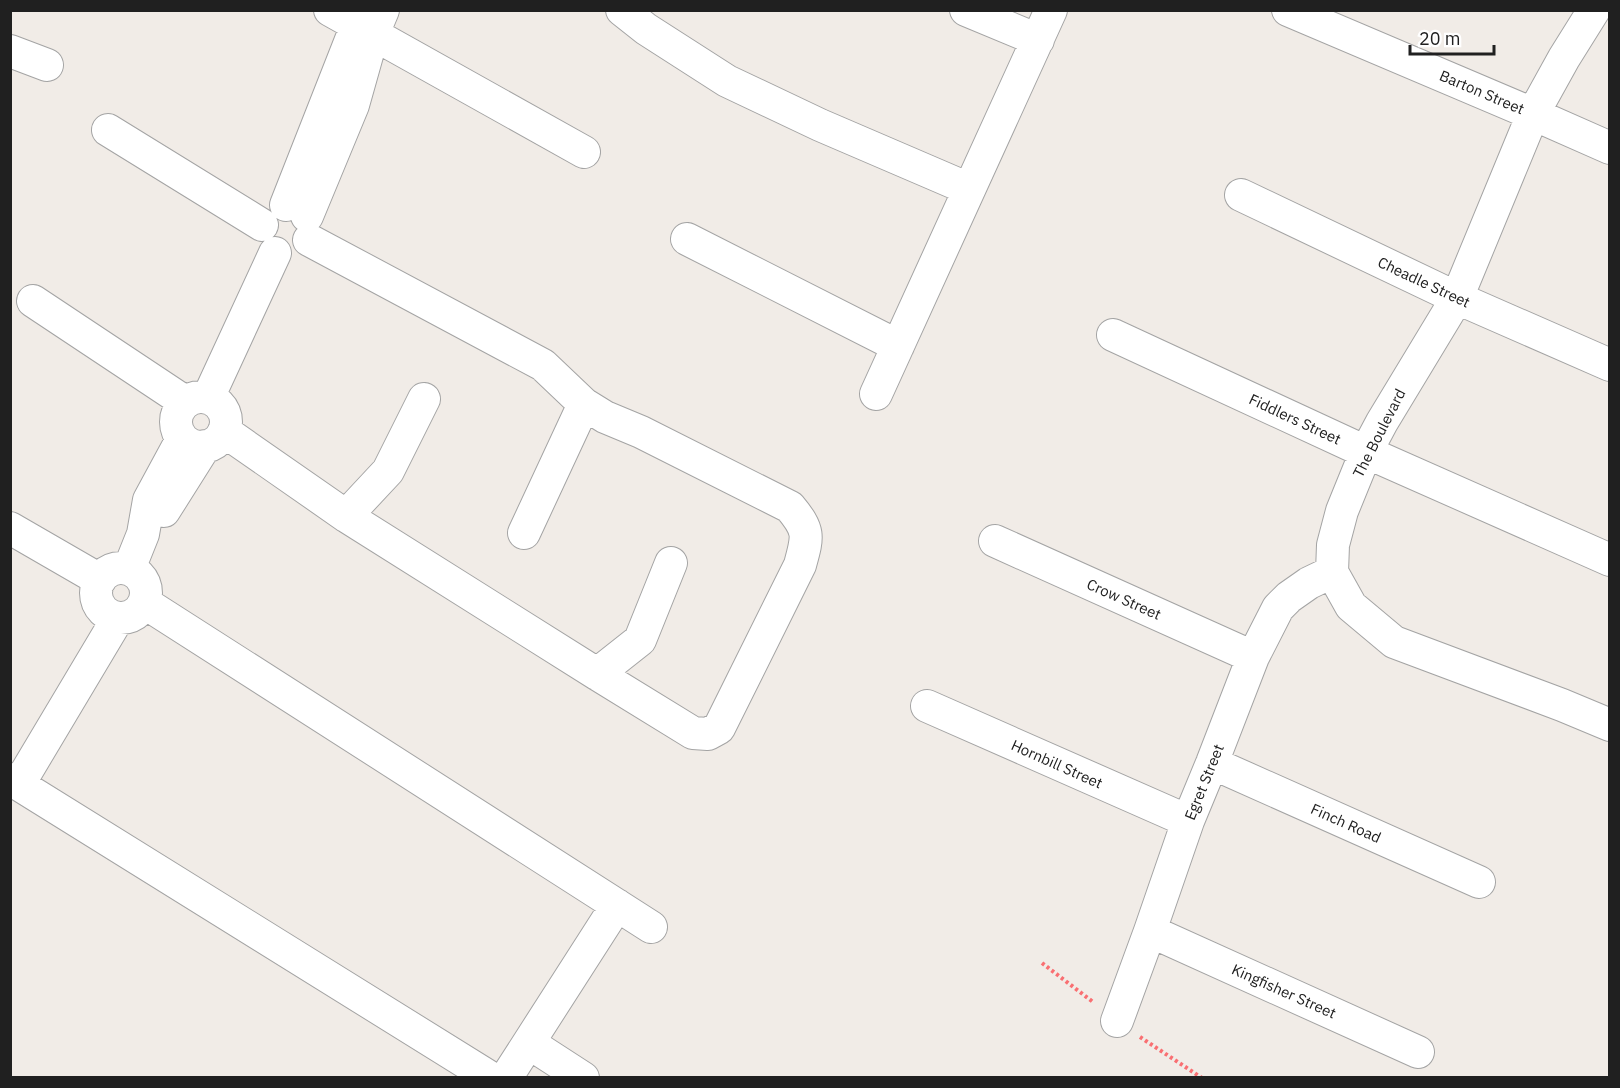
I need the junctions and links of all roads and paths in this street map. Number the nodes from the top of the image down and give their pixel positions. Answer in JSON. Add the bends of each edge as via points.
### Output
{"nodes":[{"id":1,"x":330,"y":10,"type":"edge"},
{"id":2,"x":622,"y":10,"type":"edge"},
{"id":3,"x":966,"y":10,"type":"edge"},
{"id":4,"x":1051,"y":10,"type":"edge"},
{"id":5,"x":1288,"y":10,"type":"edge"},
{"id":6,"x":1594,"y":10,"type":"edge"},
{"id":7,"x":369,"y":20,"type":"edge"},
{"id":8,"x":1038,"y":40,"type":"junction"},
{"id":9,"x":10,"y":51,"type":"edge"},
{"id":10,"x":47,"y":65,"type":"dead end"},
{"id":11,"x":1533,"y":114,"type":"junction"},
{"id":12,"x":108,"y":130,"type":"dead end"},
{"id":13,"x":1610,"y":148,"type":"edge"},
{"id":14,"x":584,"y":152,"type":"dead end"},
{"id":15,"x":969,"y":189,"type":"junction"},
{"id":16,"x":1241,"y":195,"type":"dead end"},
{"id":17,"x":301,"y":221,"type":"junction"},
{"id":18,"x":262,"y":225,"type":"junction"},
{"id":19,"x":687,"y":239,"type":"dead end"},
{"id":20,"x":274,"y":253,"type":"junction"},
{"id":21,"x":1457,"y":298,"type":"junction"},
{"id":22,"x":33,"y":301,"type":"dead end"},
{"id":23,"x":1113,"y":335,"type":"dead end"},
{"id":24,"x":898,"y":346,"type":"junction"},
{"id":25,"x":1610,"y":365,"type":"edge"},
{"id":26,"x":876,"y":394,"type":"dead end"},
{"id":27,"x":424,"y":399,"type":"dead end"},
{"id":28,"x":196,"y":400,"type":"junction"},
{"id":29,"x":584,"y":404,"type":"junction"},
{"id":30,"x":204,"y":439,"type":"junction"},
{"id":31,"x":1366,"y":452,"type":"junction"},
{"id":32,"x":346,"y":516,"type":"junction"},
{"id":33,"x":10,"y":528,"type":"edge"},
{"id":34,"x":524,"y":533,"type":"dead end"},
{"id":35,"x":995,"y":541,"type":"dead end"},
{"id":36,"x":1610,"y":560,"type":"edge"},
{"id":37,"x":671,"y":563,"type":"dead end"},
{"id":38,"x":129,"y":569,"type":"junction"},
{"id":39,"x":1332,"y":572,"type":"junction"},
{"id":40,"x":100,"y":580,"type":"junction"},
{"id":41,"x":145,"y":603,"type":"junction"},
{"id":42,"x":118,"y":618,"type":"junction"},
{"id":43,"x":1253,"y":657,"type":"junction"},
{"id":44,"x":597,"y":674,"type":"junction"},
{"id":45,"x":927,"y":706,"type":"dead end"},
{"id":46,"x":1610,"y":726,"type":"edge"},
{"id":47,"x":1212,"y":763,"type":"junction"},
{"id":48,"x":15,"y":781,"type":"edge"},
{"id":49,"x":1188,"y":821,"type":"junction"},
{"id":50,"x":1479,"y":882,"type":"dead end"},
{"id":51,"x":617,"y":905,"type":"junction"},
{"id":52,"x":651,"y":927,"type":"dead end"},
{"id":53,"x":1150,"y":932,"type":"junction"},
{"id":54,"x":1116,"y":1021,"type":"dead end"},
{"id":55,"x":528,"y":1042,"type":"junction"},
{"id":56,"x":1418,"y":1052,"type":"dead end"},
{"id":57,"x":491,"y":1077,"type":"edge"},
{"id":58,"x":506,"y":1077,"type":"edge"},
{"id":59,"x":583,"y":1077,"type":"edge"}],
"edges":[{"from":1,"to":7,"type":"street"},
{"from":2,"to":15,"type":"street","via":[[727,81]]},
{"from":3,"to":8,"type":"street"},
{"from":4,"to":8,"type":"street"},
{"from":5,"to":11,"type":"street","name":"Barton Street"},
{"from":6,"to":11,"type":"street","name":"The Boulevard"},
{"from":7,"to":14,"type":"street"},
{"from":7,"to":17,"type":"street"},
{"from":8,"to":15,"type":"street"},
{"from":9,"to":10,"type":"street"},
{"from":11,"to":13,"type":"street","name":"Barton Street"},
{"from":11,"to":21,"type":"street","name":"The Boulevard"},
{"from":12,"to":18,"type":"street"},
{"from":15,"to":24,"type":"street"},
{"from":16,"to":21,"type":"street","name":"Cheadle Street"},
{"from":17,"to":18,"type":"street","via":[[270,211]]},
{"from":17,"to":20,"type":"street","via":[[299,252]]},
{"from":17,"to":29,"type":"street","via":[[543,366]]},
{"from":18,"to":20,"type":"street","via":[[263,241]]},
{"from":19,"to":24,"type":"street"},
{"from":20,"to":28,"type":"street"},
{"from":21,"to":25,"type":"street","name":"Cheadle Street"},
{"from":21,"to":31,"type":"street","name":"The Boulevard"},
{"from":22,"to":28,"type":"street"},
{"from":23,"to":31,"type":"street","name":"Fiddlers Street"},
{"from":24,"to":26,"type":"street"},
{"from":27,"to":32,"type":"street","via":[[388,471]]},
{"from":28,"to":30,"type":"street","via":[[179,409],[175,424]]},
{"from":28,"to":30,"type":"street","via":[[221,407],[226,423]]},
{"from":29,"to":34,"type":"street"},
{"from":29,"to":44,"type":"street","via":[[790,507],[804,524],[806,542],[800,565],[719,728],[708,734],[693,732]]},
{"from":30,"to":32,"type":"street"},
{"from":30,"to":38,"type":"street","via":[[166,509],[143,534]]},
{"from":31,"to":36,"type":"street","name":"Fiddlers Street"},
{"from":31,"to":39,"type":"street","name":"The Boulevard","via":[[1342,511],[1333,545]]},
{"from":32,"to":44,"type":"street"},
{"from":33,"to":40,"type":"street"},
{"from":35,"to":43,"type":"street","name":"Crow Street"},
{"from":37,"to":44,"type":"street","via":[[640,640]]},
{"from":38,"to":40,"type":"street","via":[[112,570]]},
{"from":38,"to":41,"type":"street","via":[[146,586]]},
{"from":39,"to":43,"type":"street","name":"Egret Street","via":[[1309,583],[1278,608]]},
{"from":39,"to":46,"type":"street","via":[[1351,606],[1394,642]]},
{"from":40,"to":42,"type":"street","via":[[99,604]]},
{"from":41,"to":42,"type":"street","via":[[134,615]]},
{"from":41,"to":51,"type":"street"},
{"from":42,"to":48,"type":"street"},
{"from":43,"to":47,"type":"street","name":"Egret Street"},
{"from":45,"to":49,"type":"street","name":"Hornbill Street"},
{"from":47,"to":49,"type":"street","name":"Egret Street"},
{"from":47,"to":50,"type":"street","name":"Finch Road"},
{"from":48,"to":57,"type":"street"},
{"from":49,"to":53,"type":"street","name":"Egret Street"},
{"from":51,"to":52,"type":"street"},
{"from":51,"to":55,"type":"street"},
{"from":53,"to":54,"type":"street","name":"Egret Street"},
{"from":53,"to":56,"type":"street","name":"Kingfisher Street"},
{"from":55,"to":58,"type":"street"},
{"from":55,"to":59,"type":"street"}]}
